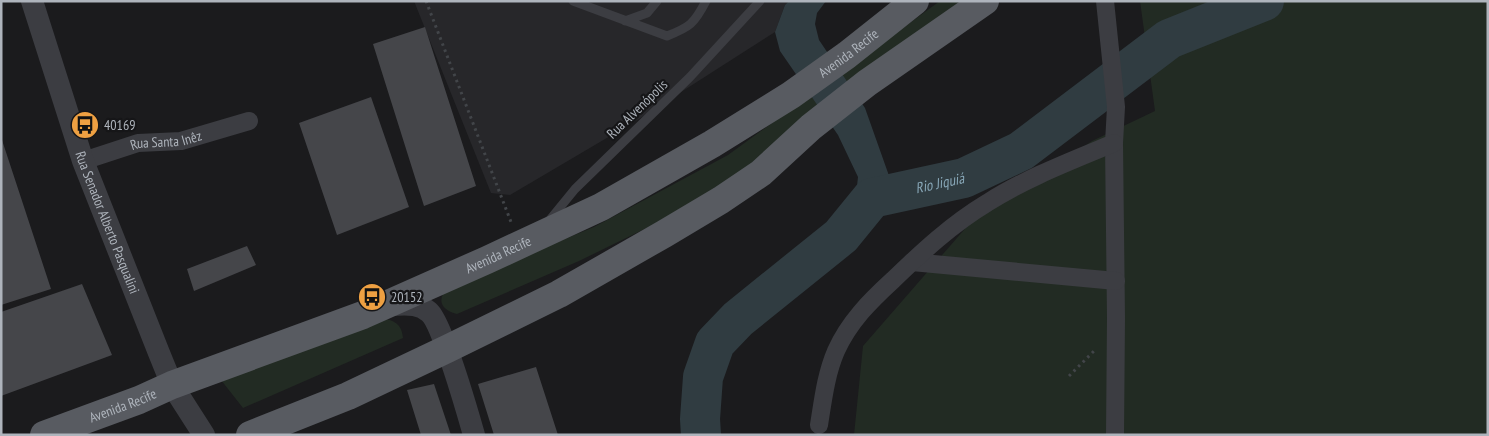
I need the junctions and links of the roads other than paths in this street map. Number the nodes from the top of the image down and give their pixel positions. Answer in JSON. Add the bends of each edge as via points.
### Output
{"nodes":[{"id":1,"x":32,"y":1,"type":"edge"},
{"id":2,"x":657,"y":1,"type":"edge"},
{"id":3,"x":706,"y":1,"type":"edge"},
{"id":4,"x":760,"y":1,"type":"edge"},
{"id":5,"x":915,"y":1,"type":"edge"},
{"id":6,"x":985,"y":1,"type":"edge"},
{"id":7,"x":1105,"y":1,"type":"edge"},
{"id":8,"x":575,"y":2,"type":"edge"},
{"id":9,"x":626,"y":21,"type":"junction"},
{"id":10,"x":249,"y":121,"type":"dead end"},
{"id":11,"x":1114,"y":143,"type":"junction"},
{"id":12,"x":83,"y":161,"type":"junction"},
{"id":13,"x":528,"y":241,"type":"junction"},
{"id":14,"x":912,"y":262,"type":"junction"},
{"id":15,"x":1116,"y":282,"type":"junction"},
{"id":16,"x":385,"y":304,"type":"junction"},
{"id":17,"x":447,"y":349,"type":"junction"},
{"id":18,"x":172,"y":385,"type":"junction"},
{"id":19,"x":819,"y":425,"type":"dead end"},
{"id":20,"x":44,"y":435,"type":"edge"},
{"id":21,"x":204,"y":435,"type":"edge"},
{"id":22,"x":250,"y":435,"type":"edge"},
{"id":23,"x":474,"y":435,"type":"edge"},
{"id":24,"x":1115,"y":435,"type":"edge"}],
"edges":[{"from":1,"to":12,"type":"street","name":"Rua Senador Alberto Pasqualini"},
{"from":2,"to":9,"type":"lane","via":[[647,13]]},
{"from":3,"to":9,"type":"lane","via":[[688,28],[666,36]]},
{"from":4,"to":13,"type":"lane","name":"Rua Alvenópolis"},
{"from":5,"to":13,"type":"main road","name":"Avenida Recife","via":[[791,95],[712,144],[601,208]]},
{"from":6,"to":17,"type":"main road","via":[[867,83],[760,173],[721,200],[558,294]]},
{"from":7,"to":11,"type":"street","via":[[1116,107]]},
{"from":8,"to":9,"type":"lane"},
{"from":10,"to":12,"type":"street","name":"Rua Santa Inêz","via":[[181,141],[138,143]]},
{"from":11,"to":14,"type":"street","via":[[987,202],[952,226]]},
{"from":11,"to":15,"type":"street"},
{"from":12,"to":18,"type":"street","name":"Rua Senador Alberto Pasqualini"},
{"from":13,"to":16,"type":"main road","name":"Avenida Recife"},
{"from":14,"to":15,"type":"street"},
{"from":14,"to":19,"type":"street","via":[[858,314],[843,336],[827,381]]},
{"from":15,"to":24,"type":"street"},
{"from":16,"to":17,"type":"street","via":[[413,305],[430,312]]},
{"from":16,"to":18,"type":"main road","name":"Avenida Recife"},
{"from":17,"to":22,"type":"main road","via":[[348,396]]},
{"from":17,"to":23,"type":"street"},
{"from":18,"to":20,"type":"main road","name":"Avenida Recife"},
{"from":18,"to":21,"type":"street","name":"Rua Senador Alberto Pasqualini"}]}
